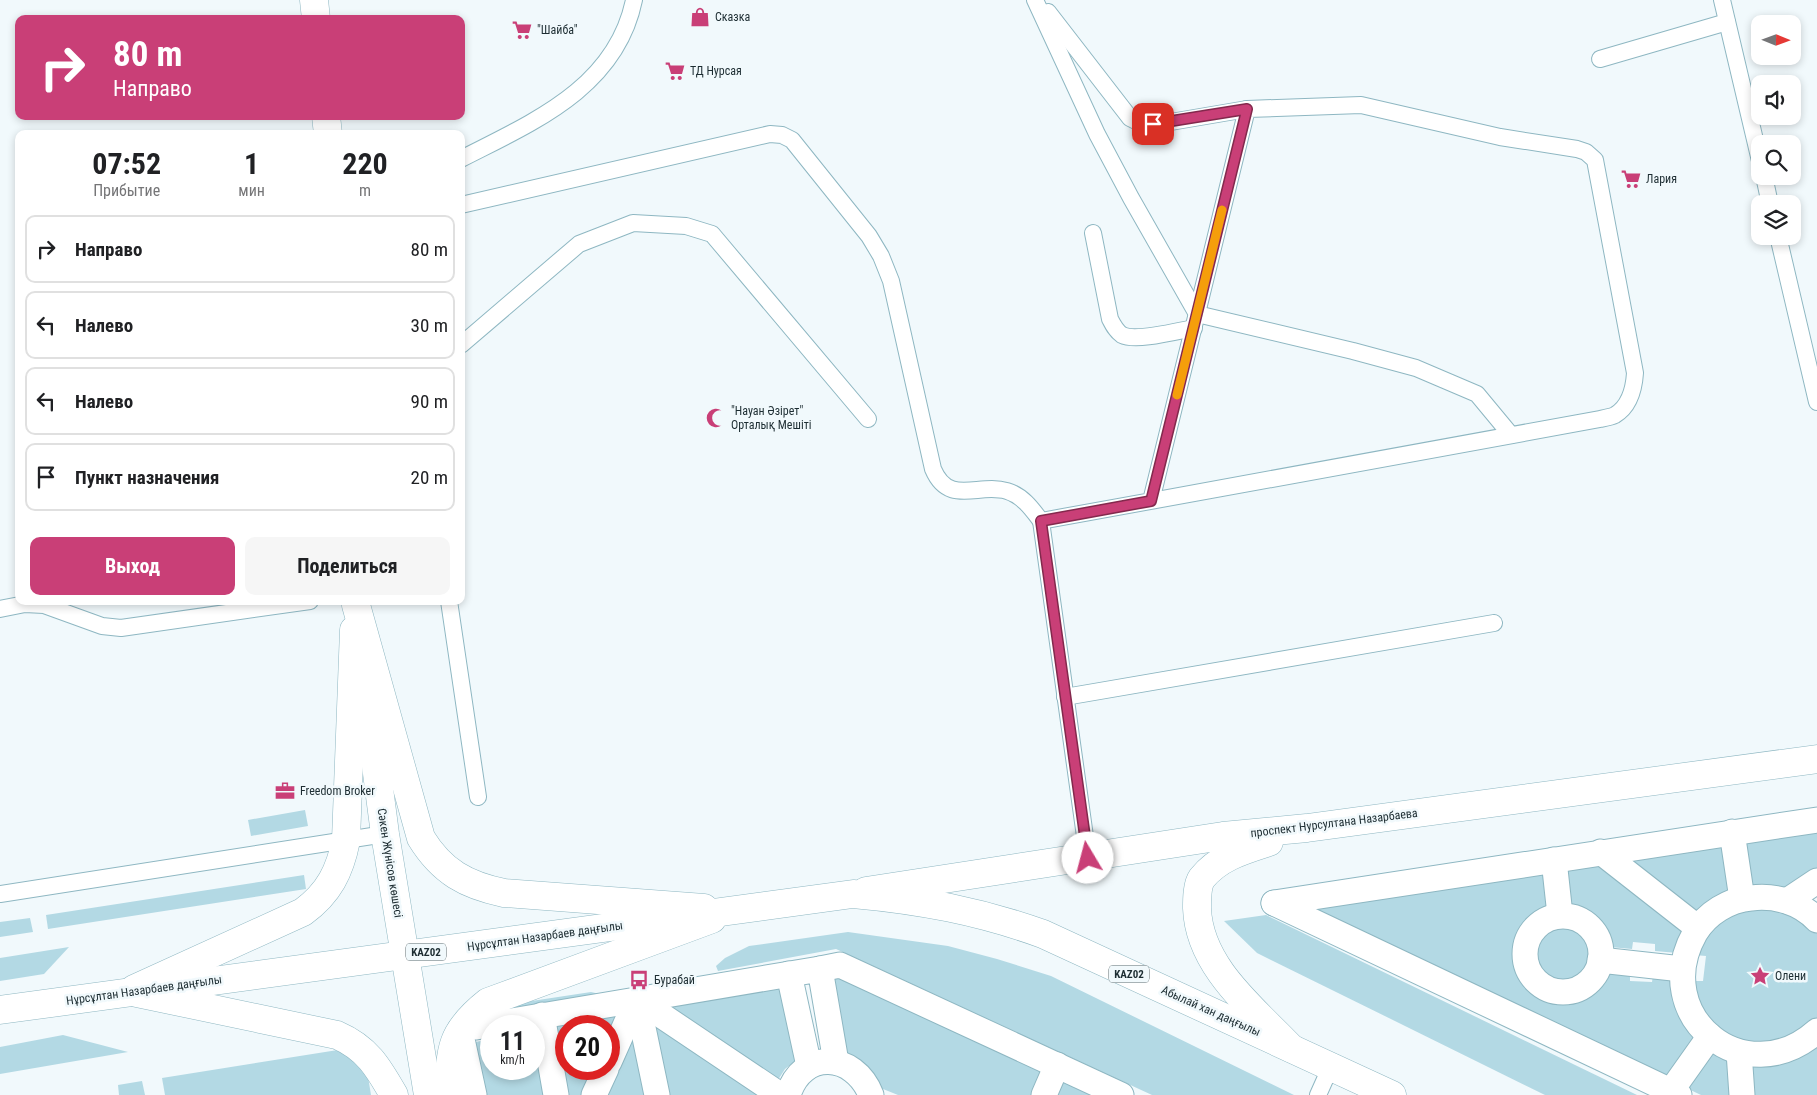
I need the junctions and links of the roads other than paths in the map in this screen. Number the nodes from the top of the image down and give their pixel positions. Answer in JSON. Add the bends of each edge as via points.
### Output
{"nodes":[{"id":1,"x":314,"y":0,"type":"edge"},
{"id":2,"x":634,"y":0,"type":"edge"},
{"id":3,"x":1035,"y":0,"type":"edge"},
{"id":4,"x":1039,"y":0,"type":"edge"},
{"id":5,"x":1722,"y":0,"type":"edge"},
{"id":6,"x":316,"y":15,"type":"edge"},
{"id":7,"x":1727,"y":22,"type":"junction"},
{"id":8,"x":1600,"y":59,"type":"dead end"},
{"id":9,"x":1247,"y":109,"type":"junction"},
{"id":10,"x":1754,"y":135,"type":"edge"},
{"id":11,"x":465,"y":157,"type":"edge"},
{"id":12,"x":465,"y":203,"type":"edge"},
{"id":13,"x":1093,"y":233,"type":"dead end"},
{"id":14,"x":1780,"y":245,"type":"edge"},
{"id":15,"x":1195,"y":321,"type":"junction"},
{"id":16,"x":465,"y":342,"type":"edge"},
{"id":17,"x":1817,"y":402,"type":"edge"},
{"id":18,"x":868,"y":420,"type":"dead end"},
{"id":19,"x":1511,"y":435,"type":"junction"},
{"id":20,"x":1151,"y":501,"type":"junction"},
{"id":21,"x":1041,"y":521,"type":"junction"},
{"id":22,"x":20,"y":605,"type":"edge"},
{"id":23,"x":44,"y":605,"type":"edge"},
{"id":24,"x":265,"y":605,"type":"edge"},
{"id":25,"x":355,"y":605,"type":"edge"},
{"id":26,"x":355,"y":605,"type":"edge"},
{"id":27,"x":356,"y":605,"type":"edge"},
{"id":28,"x":450,"y":605,"type":"edge"},
{"id":29,"x":0,"y":609,"type":"edge"},
{"id":30,"x":1494,"y":623,"type":"dead end"},
{"id":31,"x":1065,"y":696,"type":"junction"},
{"id":32,"x":1817,"y":759,"type":"edge"},
{"id":33,"x":478,"y":797,"type":"dead end"},
{"id":34,"x":1817,"y":820,"type":"edge"},
{"id":35,"x":1307,"y":828,"type":"junction"},
{"id":36,"x":1732,"y":832,"type":"junction"},
{"id":37,"x":384,"y":834,"type":"junction"},
{"id":38,"x":346,"y":840,"type":"junction"},
{"id":39,"x":1601,"y":852,"type":"junction"},
{"id":40,"x":1088,"y":858,"type":"junction"},
{"id":41,"x":1554,"y":860,"type":"junction"},
{"id":42,"x":1817,"y":881,"type":"edge"},
{"id":43,"x":0,"y":894,"type":"edge"},
{"id":44,"x":852,"y":894,"type":"junction"},
{"id":45,"x":1742,"y":899,"type":"junction"},
{"id":46,"x":1787,"y":901,"type":"junction"},
{"id":47,"x":735,"y":910,"type":"junction"},
{"id":48,"x":1560,"y":915,"type":"junction"},
{"id":49,"x":1817,"y":920,"type":"edge"},
{"id":50,"x":1698,"y":928,"type":"junction"},
{"id":51,"x":404,"y":955,"type":"junction"},
{"id":52,"x":1600,"y":960,"type":"junction"},
{"id":53,"x":820,"y":968,"type":"junction"},
{"id":54,"x":1682,"y":969,"type":"junction"},
{"id":55,"x":789,"y":974,"type":"junction"},
{"id":56,"x":128,"y":991,"type":"junction"},
{"id":57,"x":637,"y":999,"type":"junction"},
{"id":58,"x":0,"y":1010,"type":"edge"},
{"id":59,"x":827,"y":1010,"type":"junction"},
{"id":60,"x":542,"y":1015,"type":"edge"},
{"id":61,"x":798,"y":1016,"type":"junction"},
{"id":62,"x":480,"y":1026,"type":"edge"},
{"id":63,"x":468,"y":1028,"type":"junction"},
{"id":64,"x":1817,"y":1031,"type":"edge"},
{"id":65,"x":545,"y":1032,"type":"edge"},
{"id":66,"x":1710,"y":1036,"type":"junction"},
{"id":67,"x":620,"y":1037,"type":"edge"},
{"id":68,"x":1291,"y":1048,"type":"junction"},
{"id":69,"x":1739,"y":1052,"type":"junction"},
{"id":70,"x":836,"y":1062,"type":"junction"},
{"id":71,"x":1057,"y":1065,"type":"junction"},
{"id":72,"x":809,"y":1066,"type":"junction"},
{"id":73,"x":1331,"y":1066,"type":"junction"},
{"id":74,"x":601,"y":1080,"type":"edge"},
{"id":75,"x":875,"y":1092,"type":"edge"},
{"id":76,"x":1675,"y":1093,"type":"edge"},
{"id":77,"x":394,"y":1095,"type":"edge"},
{"id":78,"x":428,"y":1095,"type":"edge"},
{"id":79,"x":449,"y":1095,"type":"edge"},
{"id":80,"x":474,"y":1095,"type":"edge"},
{"id":81,"x":556,"y":1095,"type":"edge"},
{"id":82,"x":594,"y":1095,"type":"edge"},
{"id":83,"x":657,"y":1095,"type":"edge"},
{"id":84,"x":780,"y":1095,"type":"edge"},
{"id":85,"x":788,"y":1095,"type":"edge"},
{"id":86,"x":1044,"y":1095,"type":"edge"},
{"id":87,"x":1121,"y":1095,"type":"edge"},
{"id":88,"x":1318,"y":1095,"type":"edge"},
{"id":89,"x":1392,"y":1095,"type":"edge"},
{"id":90,"x":1742,"y":1095,"type":"edge"}],
"edges":[{"from":1,"to":6,"type":"main road"},
{"from":2,"to":11,"type":"lane","via":[[618,44],[585,86],[552,110]]},
{"from":3,"to":15,"type":"lane","via":[[1097,134]]},
{"from":4,"to":9,"type":"lane","via":[[1130,118],[1153,124]]},
{"from":5,"to":7,"type":"lane"},
{"from":7,"to":8,"type":"lane"},
{"from":7,"to":10,"type":"lane"},
{"from":9,"to":15,"type":"lane"},
{"from":9,"to":19,"type":"lane","via":[[1362,105],[1500,137],[1577,149],[1594,160],[1635,373],[1633,390],[1627,403],[1616,414]]},
{"from":12,"to":21,"type":"lane","via":[[770,134],[792,140],[869,236],[881,256],[891,281],[937,479],[955,491],[1006,491],[1021,497]]},
{"from":13,"to":15,"type":"lane","via":[[1114,328],[1129,337],[1139,337]]},
{"from":14,"to":17,"type":"lane"},
{"from":15,"to":19,"type":"lane","via":[[1353,351],[1416,368],[1477,394]]},
{"from":15,"to":20,"type":"lane"},
{"from":16,"to":18,"type":"lane","via":[[579,244],[633,223],[686,226],[712,234]]},
{"from":19,"to":20,"type":"lane"},
{"from":20,"to":21,"type":"lane"},
{"from":21,"to":31,"type":"lane"},
{"from":22,"to":29,"type":"lane"},
{"from":23,"to":24,"type":"lane","via":[[92,624],[121,628]]},
{"from":25,"to":37,"type":"main road","name":"Сәкен Жүнісов көшесі"},
{"from":26,"to":38,"type":"main road"},
{"from":27,"to":47,"type":"main road","via":[[421,838],[447,870],[475,886],[504,893]]},
{"from":28,"to":33,"type":"lane"},
{"from":30,"to":31,"type":"lane"},
{"from":31,"to":40,"type":"lane"},
{"from":32,"to":35,"type":"main road","name":"проспект Нурсултана Назарбаева"},
{"from":34,"to":36,"type":"street"},
{"from":35,"to":40,"type":"main road","name":"проспект Нурсултана Назарбаева","via":[[1223,836]]},
{"from":35,"to":68,"type":"main road","via":[[1229,856],[1201,880],[1197,900],[1204,941],[1227,982]]},
{"from":36,"to":39,"type":"street"},
{"from":36,"to":45,"type":"street"},
{"from":37,"to":38,"type":"lane"},
{"from":37,"to":51,"type":"main road","name":"Сәкен Жүнісов көшесі"},
{"from":38,"to":43,"type":"lane"},
{"from":38,"to":56,"type":"main road","via":[[339,869],[332,882],[324,894],[303,912]]},
{"from":39,"to":41,"type":"street"},
{"from":39,"to":50,"type":"street"},
{"from":40,"to":44,"type":"main road","name":"проспект Нурсултана Назарбаева"},
{"from":41,"to":48,"type":"street"},
{"from":41,"to":76,"type":"street","via":[[1274,903]]},
{"from":42,"to":46,"type":"street"},
{"from":44,"to":47,"type":"main road","name":"Нұрсұлтан Назарбаев даңғылы","number":"KАZ02"},
{"from":44,"to":68,"type":"main road","name":"Абылай хан даңғылы","number":"KАZ02","via":[[904,899],[1000,919],[1042,934]]},
{"from":45,"to":46,"type":"street","via":[[1764,896]]},
{"from":45,"to":50,"type":"street","via":[[1718,910]]},
{"from":46,"to":49,"type":"street"},
{"from":47,"to":51,"type":"main road","name":"Нұрсұлтан Назарбаев даңғылы","number":"KАZ02"},
{"from":47,"to":63,"type":"main road","via":[[488,1002],[474,1013]]},
{"from":48,"to":52,"type":"street","via":[[1578,919],[1593,930],[1599,941]]},
{"from":48,"to":52,"type":"street","via":[[1538,924],[1525,945],[1524,957],[1533,980],[1556,992],[1570,992],[1582,988],[1592,979]]},
{"from":50,"to":54,"type":"street","via":[[1687,947]]},
{"from":51,"to":56,"type":"main road","name":"Нұрсұлтан Назарбаев даңғылы","number":"KАZ02"},
{"from":51,"to":78,"type":"main road","name":"Сәкен Жүнісов көшесі"},
{"from":52,"to":54,"type":"street"},
{"from":53,"to":55,"type":"street"},
{"from":53,"to":59,"type":"street"},
{"from":53,"to":71,"type":"street","via":[[840,965]]},
{"from":54,"to":66,"type":"street","via":[[1688,1006]]},
{"from":55,"to":57,"type":"street"},
{"from":55,"to":61,"type":"street"},
{"from":56,"to":58,"type":"main road","name":"Нұрсұлтан Назарбаев даңғылы","number":"KАZ02"},
{"from":56,"to":77,"type":"main road","via":[[337,1034],[366,1052]]},
{"from":57,"to":60,"type":"street"},
{"from":57,"to":67,"type":"street"},
{"from":57,"to":83,"type":"street"},
{"from":57,"to":84,"type":"street"},
{"from":59,"to":61,"type":"street"},
{"from":59,"to":70,"type":"street"},
{"from":61,"to":72,"type":"street"},
{"from":62,"to":63,"type":"street"},
{"from":63,"to":79,"type":"main road","via":[[452,1050]]},
{"from":63,"to":80,"type":"street"},
{"from":64,"to":69,"type":"street","via":[[1790,1050],[1756,1055]]},
{"from":65,"to":81,"type":"street"},
{"from":66,"to":69,"type":"street"},
{"from":66,"to":76,"type":"street"},
{"from":68,"to":73,"type":"main road","name":"Абылай хан даңғылы","number":"KАZ02"},
{"from":69,"to":90,"type":"street"},
{"from":70,"to":72,"type":"street"},
{"from":70,"to":75,"type":"street","via":[[859,1074]]},
{"from":71,"to":86,"type":"street"},
{"from":71,"to":87,"type":"street"},
{"from":72,"to":85,"type":"street","via":[[798,1074]]},
{"from":73,"to":88,"type":"lane"},
{"from":73,"to":89,"type":"main road","name":"Абылай хан даңғылы","number":"KАZ02"},
{"from":74,"to":82,"type":"street"}]}
